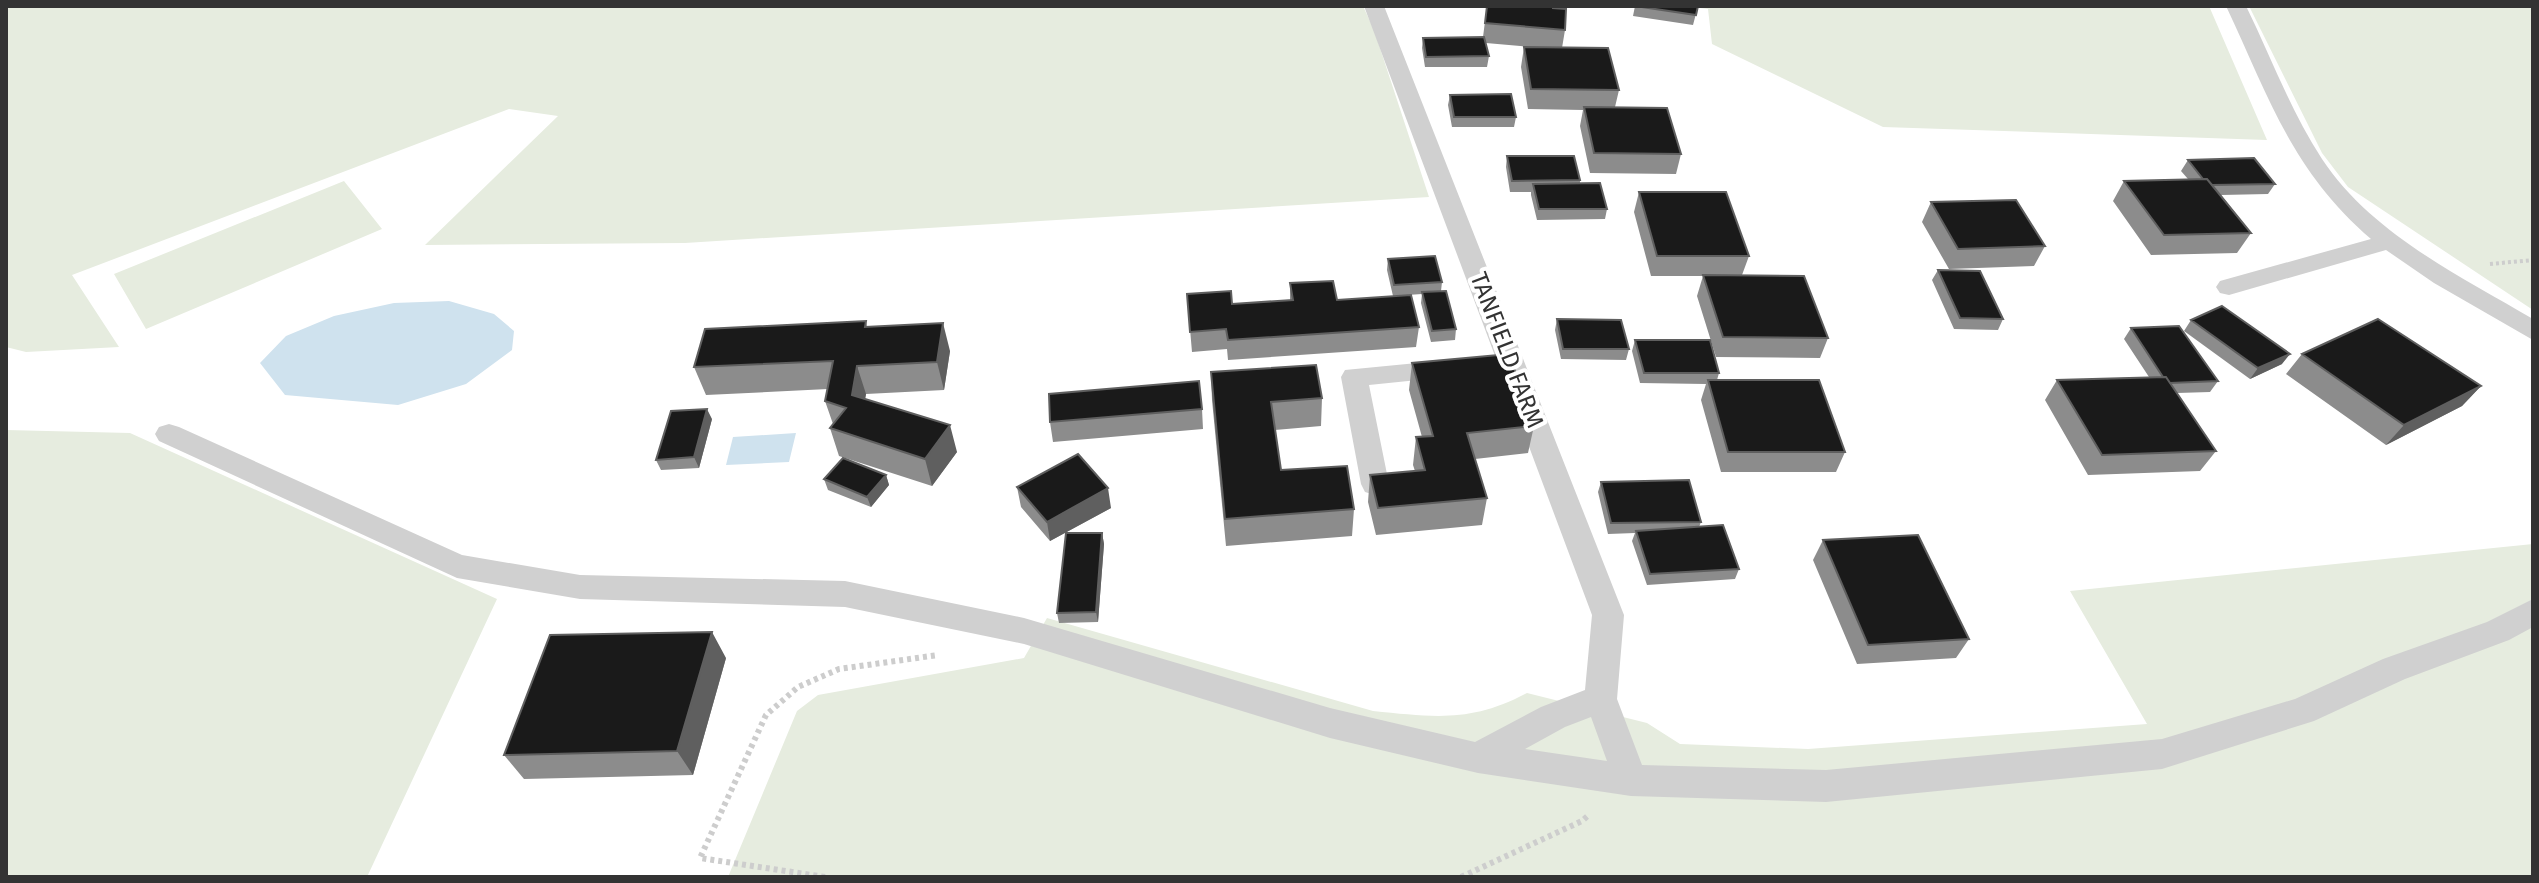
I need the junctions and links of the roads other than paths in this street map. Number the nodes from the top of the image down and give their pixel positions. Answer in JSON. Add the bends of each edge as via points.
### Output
{"nodes":[{"id":1,"x":1374,"y":6,"type":"edge"},
{"id":2,"x":2236,"y":6,"type":"edge"},
{"id":3,"x":2390,"y":241,"type":"junction"},
{"id":4,"x":2229,"y":287,"type":"dead end"},
{"id":5,"x":2533,"y":331,"type":"edge"},
{"id":6,"x":1511,"y":361,"type":"junction"},
{"id":7,"x":169,"y":434,"type":"dead end"},
{"id":8,"x":1375,"y":484,"type":"edge"},
{"id":9,"x":2533,"y":612,"type":"edge"},
{"id":10,"x":1601,"y":699,"type":"junction"},
{"id":11,"x":1478,"y":758,"type":"junction"},
{"id":12,"x":1631,"y":780,"type":"junction"}],
"edges":[{"from":1,"to":6,"type":"lane","name":"TANFIELD FARM"},
{"from":2,"to":3,"type":"lane","via":[[2311,160],[2342,199]]},
{"from":3,"to":4,"type":"lane"},
{"from":3,"to":5,"type":"lane"},
{"from":6,"to":8,"type":"lane","via":[[1354,377]]},
{"from":6,"to":10,"type":"lane","name":"TANFIELD FARM","via":[[1608,615]]},
{"from":7,"to":11,"type":"lane","via":[[457,566],[580,587],[845,594],[1024,631],[1330,723]]},
{"from":9,"to":12,"type":"lane","via":[[2302,711],[2162,754],[1826,786]]},
{"from":10,"to":11,"type":"lane","via":[[1553,717]]},
{"from":10,"to":12,"type":"lane","name":"TANFIELD FARM"},
{"from":11,"to":12,"type":"lane"}]}
